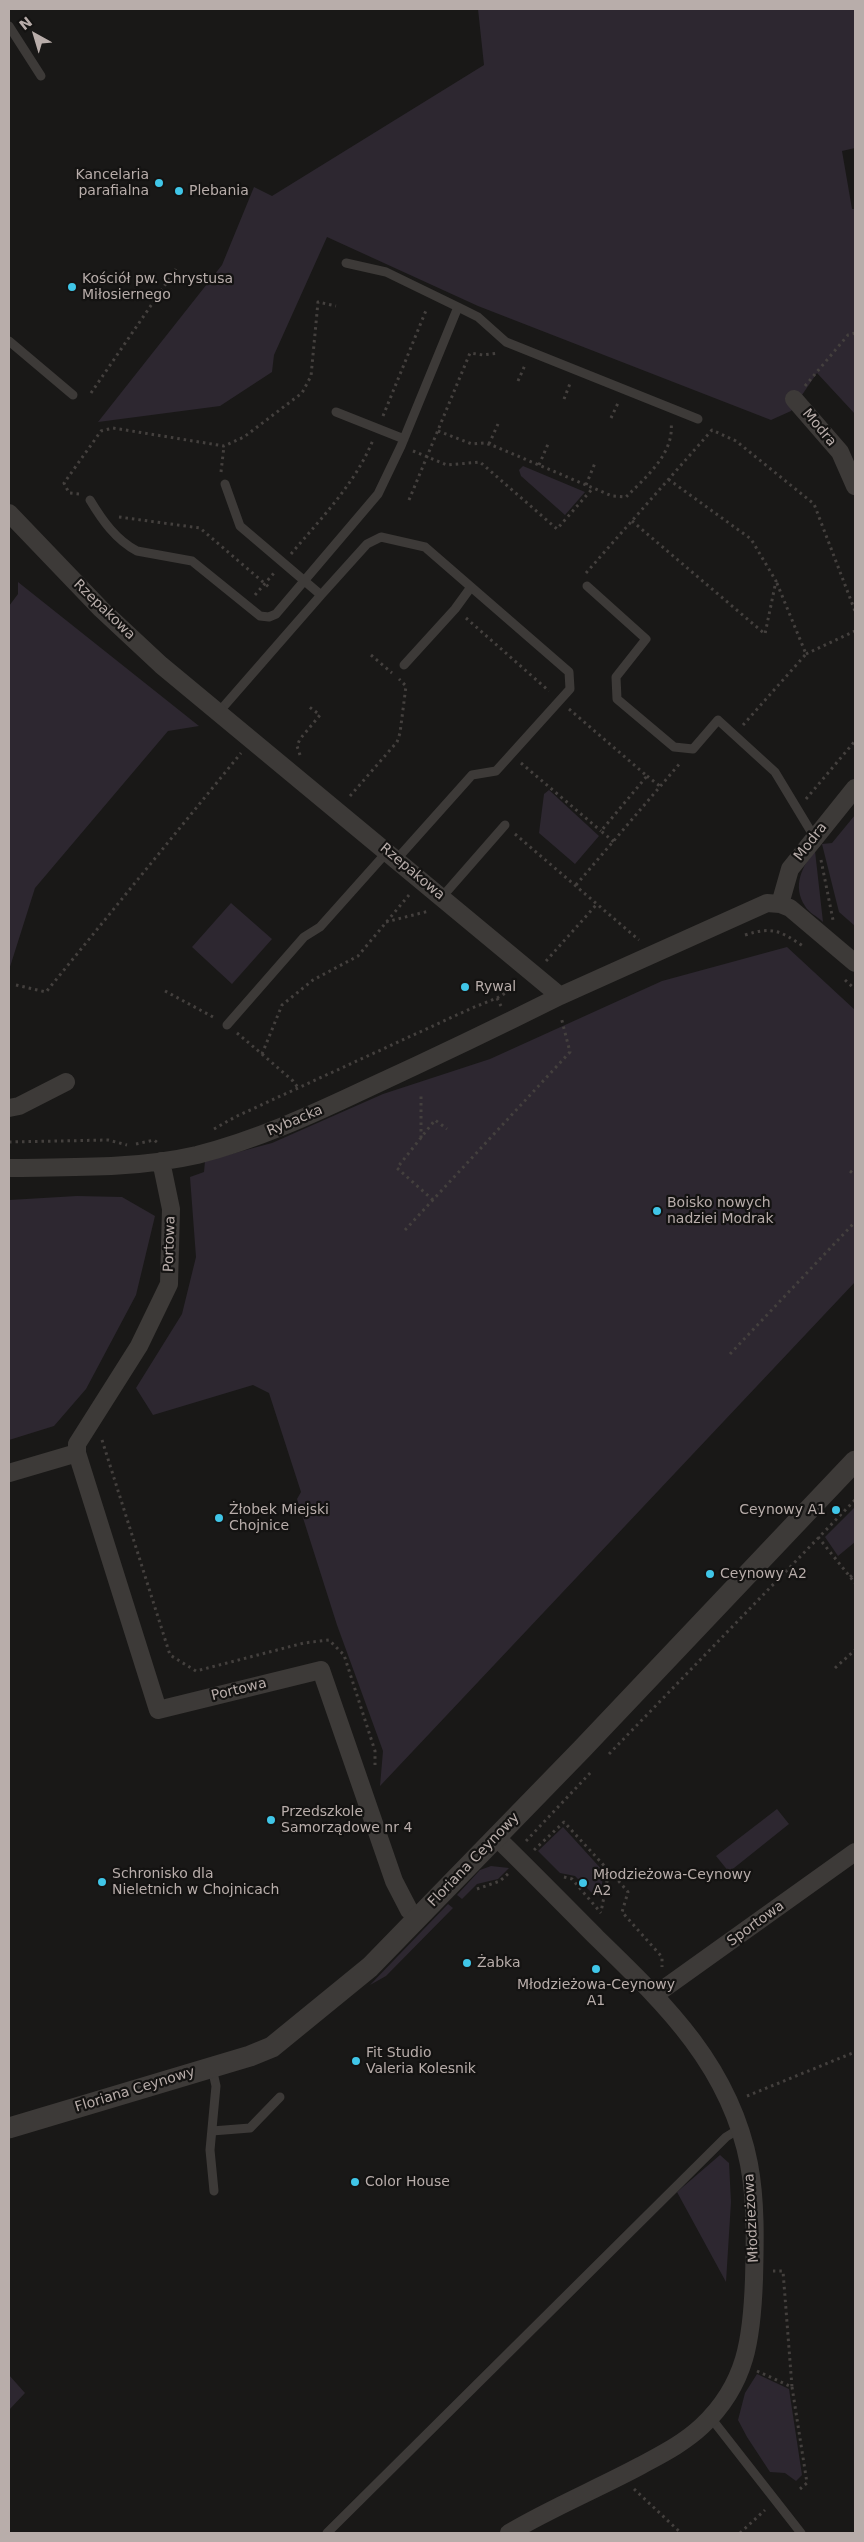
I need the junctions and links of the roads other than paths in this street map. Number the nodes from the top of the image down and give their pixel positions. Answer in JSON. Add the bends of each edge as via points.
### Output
{"nodes":[{"id":1,"x":9,"y":26,"type":"edge"},
{"id":2,"x":41,"y":76,"type":"dead end"},
{"id":3,"x":346,"y":263,"type":"dead end"},
{"id":4,"x":458,"y":307,"type":"junction"},
{"id":5,"x":9,"y":341,"type":"edge"},
{"id":6,"x":73,"y":395,"type":"dead end"},
{"id":7,"x":794,"y":399,"type":"road end"},
{"id":8,"x":336,"y":412,"type":"dead end"},
{"id":9,"x":698,"y":419,"type":"dead end"},
{"id":10,"x":402,"y":442,"type":"junction"},
{"id":11,"x":225,"y":484,"type":"road end"},
{"id":12,"x":855,"y":486,"type":"edge"},
{"id":13,"x":90,"y":500,"type":"road end"},
{"id":14,"x":11,"y":521,"type":"edge"},
{"id":15,"x":304,"y":580,"type":"junction"},
{"id":16,"x":587,"y":586,"type":"road end"},
{"id":17,"x":471,"y":587,"type":"junction"},
{"id":18,"x":321,"y":595,"type":"junction"},
{"id":19,"x":404,"y":665,"type":"dead end"},
{"id":20,"x":218,"y":713,"type":"junction"},
{"id":21,"x":855,"y":788,"type":"edge"},
{"id":22,"x":505,"y":825,"type":"road end"},
{"id":23,"x":816,"y":835,"type":"junction"},
{"id":24,"x":392,"y":856,"type":"junction"},
{"id":25,"x":439,"y":903,"type":"junction"},
{"id":26,"x":780,"y":904,"type":"junction"},
{"id":27,"x":855,"y":963,"type":"edge"},
{"id":28,"x":560,"y":996,"type":"junction"},
{"id":29,"x":227,"y":1025,"type":"road end"},
{"id":30,"x":66,"y":1082,"type":"dead end"},
{"id":31,"x":9,"y":1108,"type":"edge"},
{"id":32,"x":162,"y":1153,"type":"junction"},
{"id":33,"x":9,"y":1168,"type":"edge"},
{"id":34,"x":77,"y":1452,"type":"junction"},
{"id":35,"x":855,"y":1461,"type":"edge"},
{"id":36,"x":9,"y":1472,"type":"edge"},
{"id":37,"x":496,"y":1837,"type":"junction"},
{"id":38,"x":855,"y":1852,"type":"edge"},
{"id":39,"x":418,"y":1918,"type":"junction"},
{"id":40,"x":655,"y":1995,"type":"junction"},
{"id":41,"x":212,"y":2067,"type":"junction"},
{"id":42,"x":280,"y":2096,"type":"dead end"},
{"id":43,"x":9,"y":2128,"type":"edge"},
{"id":44,"x":739,"y":2129,"type":"junction"},
{"id":45,"x":212,"y":2131,"type":"junction"},
{"id":46,"x":214,"y":2190,"type":"dead end"},
{"id":47,"x":711,"y":2418,"type":"junction"},
{"id":48,"x":327,"y":2533,"type":"edge"},
{"id":49,"x":509,"y":2533,"type":"edge"},
{"id":50,"x":801,"y":2533,"type":"edge"}],
"edges":[{"from":1,"to":2,"type":"lane"},
{"from":3,"to":4,"type":"lane","via":[[375,269]]},
{"from":4,"to":9,"type":"lane","via":[[478,317],[506,342]]},
{"from":4,"to":10,"type":"lane"},
{"from":5,"to":6,"type":"lane"},
{"from":7,"to":12,"type":"street","name":"Modra","via":[[840,452]]},
{"from":8,"to":10,"type":"lane"},
{"from":10,"to":15,"type":"lane","via":[[378,494]]},
{"from":11,"to":15,"type":"lane","via":[[240,526]]},
{"from":13,"to":15,"type":"lane","via":[[105,524],[137,551],[192,561],[260,616],[276,614]]},
{"from":14,"to":20,"type":"street","name":"Rzepakowa","via":[[161,665]]},
{"from":15,"to":18,"type":"lane"},
{"from":16,"to":23,"type":"lane","via":[[646,638],[616,677],[617,699],[674,747],[693,749],[718,720],[776,772]]},
{"from":17,"to":18,"type":"lane","via":[[425,547],[381,537],[367,544]]},
{"from":17,"to":19,"type":"lane"},
{"from":17,"to":24,"type":"lane","via":[[569,672],[570,689],[496,771],[472,775]]},
{"from":18,"to":20,"type":"lane"},
{"from":20,"to":24,"type":"street","name":"Rzepakowa"},
{"from":21,"to":23,"type":"street","name":"Modra"},
{"from":22,"to":25,"type":"lane"},
{"from":23,"to":26,"type":"street","name":"Modra","via":[[790,869]]},
{"from":24,"to":25,"type":"street","name":"Rzepakowa"},
{"from":24,"to":29,"type":"lane","via":[[320,927],[304,937]]},
{"from":25,"to":28,"type":"street","name":"Rzepakowa"},
{"from":26,"to":27,"type":"street","via":[[790,908]]},
{"from":26,"to":28,"type":"street","via":[[754,907]]},
{"from":28,"to":32,"type":"street","name":"Rybacka","via":[[426,1062],[253,1139],[195,1155]]},
{"from":30,"to":31,"type":"street"},
{"from":32,"to":33,"type":"street","name":"Rybacka","via":[[102,1166]]},
{"from":32,"to":34,"type":"street","name":"Portowa","via":[[171,1209],[169,1284],[139,1346],[77,1444]]},
{"from":34,"to":36,"type":"street"},
{"from":34,"to":39,"type":"street","name":"Portowa","via":[[158,1710],[321,1670],[394,1881],[409,1910]]},
{"from":35,"to":37,"type":"street","name":"Floriana Ceynowy"},
{"from":37,"to":39,"type":"street","name":"Floriana Ceynowy"},
{"from":37,"to":40,"type":"street","name":"Młodzieżowa"},
{"from":38,"to":40,"type":"street","name":"Sportowa"},
{"from":39,"to":41,"type":"street","name":"Floriana Ceynowy","via":[[370,1967],[272,2047]]},
{"from":40,"to":44,"type":"street","name":"Młodzieżowa","via":[[707,2059]]},
{"from":41,"to":43,"type":"street","name":"Floriana Ceynowy"},
{"from":41,"to":45,"type":"lane","via":[[216,2095]]},
{"from":42,"to":45,"type":"lane","via":[[250,2128]]},
{"from":44,"to":47,"type":"street","name":"Młodzieżowa","via":[[752,2183],[753,2319],[741,2372]]},
{"from":44,"to":48,"type":"lane","via":[[726,2137]]},
{"from":45,"to":46,"type":"lane","via":[[210,2160]]},
{"from":47,"to":49,"type":"street","name":"Młodzieżowa","via":[[667,2452]]},
{"from":47,"to":50,"type":"lane"}]}
